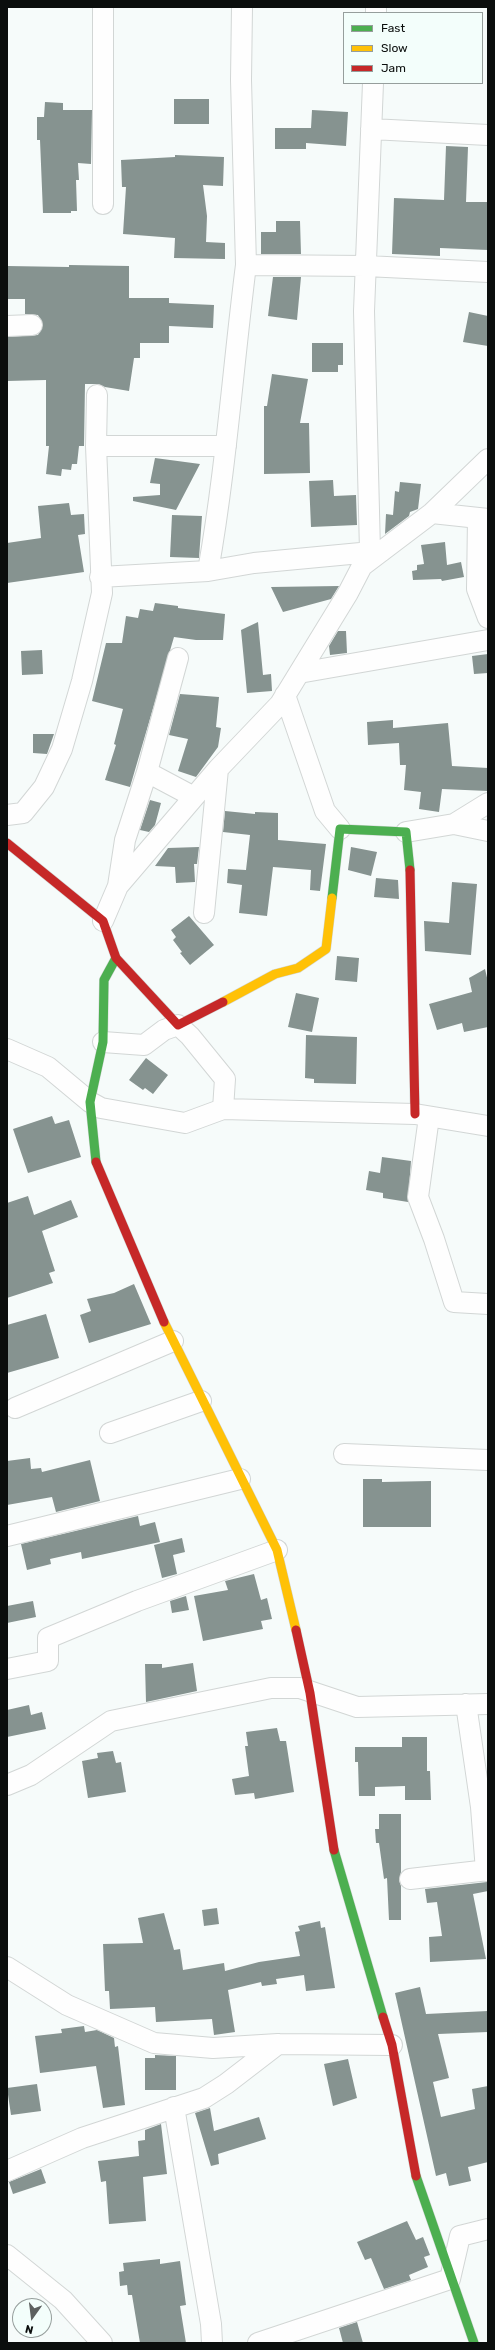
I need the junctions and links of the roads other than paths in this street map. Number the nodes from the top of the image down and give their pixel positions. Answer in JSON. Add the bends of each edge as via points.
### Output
{"nodes":[{"id":1,"x":103,"y":7,"type":"edge"},
{"id":2,"x":242,"y":7,"type":"edge"},
{"id":3,"x":373,"y":84,"type":"edge"},
{"id":4,"x":371,"y":129,"type":"junction"},
{"id":5,"x":488,"y":135,"type":"edge"},
{"id":6,"x":104,"y":204,"type":"dead end"},
{"id":7,"x":246,"y":265,"type":"junction"},
{"id":8,"x":366,"y":266,"type":"junction"},
{"id":9,"x":488,"y":272,"type":"edge"},
{"id":10,"x":32,"y":325,"type":"dead end"},
{"id":11,"x":7,"y":326,"type":"edge"},
{"id":12,"x":97,"y":395,"type":"dead end"},
{"id":13,"x":96,"y":446,"type":"junction"},
{"id":14,"x":226,"y":446,"type":"junction"},
{"id":15,"x":488,"y":459,"type":"edge"},
{"id":16,"x":432,"y":513,"type":"junction"},
{"id":17,"x":483,"y":519,"type":"edge"},
{"id":18,"x":376,"y":551,"type":"junction"},
{"id":19,"x":208,"y":571,"type":"junction"},
{"id":20,"x":100,"y":577,"type":"junction"},
{"id":21,"x":488,"y":618,"type":"edge"},
{"id":22,"x":488,"y":640,"type":"edge"},
{"id":23,"x":178,"y":658,"type":"dead end"},
{"id":24,"x":299,"y":673,"type":"junction"},
{"id":25,"x":286,"y":696,"type":"junction"},
{"id":26,"x":218,"y":769,"type":"junction"},
{"id":27,"x":147,"y":772,"type":"junction"},
{"id":28,"x":194,"y":797,"type":"junction"},
{"id":29,"x":488,"y":803,"type":"edge"},
{"id":30,"x":7,"y":815,"type":"edge"},
{"id":31,"x":454,"y":824,"type":"junction"},
{"id":32,"x":340,"y":829,"type":"junction"},
{"id":33,"x":488,"y":831,"type":"edge"},
{"id":34,"x":406,"y":832,"type":"junction"},
{"id":35,"x":7,"y":843,"type":"edge"},
{"id":36,"x":118,"y":886,"type":"junction"},
{"id":37,"x":204,"y":913,"type":"dead end"},
{"id":38,"x":103,"y":921,"type":"junction"},
{"id":39,"x":116,"y":958,"type":"junction"},
{"id":40,"x":178,"y":1025,"type":"junction"},
{"id":41,"x":103,"y":1042,"type":"junction"},
{"id":42,"x":7,"y":1049,"type":"edge"},
{"id":43,"x":90,"y":1102,"type":"junction"},
{"id":44,"x":223,"y":1110,"type":"junction"},
{"id":45,"x":422,"y":1116,"type":"junction"},
{"id":46,"x":488,"y":1126,"type":"edge"},
{"id":47,"x":488,"y":1304,"type":"edge"},
{"id":48,"x":173,"y":1341,"type":"junction"},
{"id":49,"x":201,"y":1401,"type":"junction"},
{"id":50,"x":15,"y":1408,"type":"dead end"},
{"id":51,"x":110,"y":1432,"type":"dead end"},
{"id":52,"x":344,"y":1454,"type":"dead end"},
{"id":53,"x":488,"y":1460,"type":"edge"},
{"id":54,"x":240,"y":1479,"type":"junction"},
{"id":55,"x":7,"y":1538,"type":"edge"},
{"id":56,"x":277,"y":1550,"type":"junction"},
{"id":57,"x":7,"y":1669,"type":"edge"},
{"id":58,"x":310,"y":1693,"type":"junction"},
{"id":59,"x":466,"y":1704,"type":"junction"},
{"id":60,"x":488,"y":1704,"type":"edge"},
{"id":61,"x":7,"y":1786,"type":"edge"},
{"id":62,"x":487,"y":1870,"type":"edge"},
{"id":63,"x":410,"y":1879,"type":"dead end"},
{"id":64,"x":7,"y":1967,"type":"edge"},
{"id":65,"x":278,"y":2044,"type":"junction"},
{"id":66,"x":392,"y":2045,"type":"junction"},
{"id":67,"x":174,"y":2108,"type":"junction"},
{"id":68,"x":7,"y":2171,"type":"edge"},
{"id":69,"x":488,"y":2229,"type":"edge"},
{"id":70,"x":7,"y":2255,"type":"edge"},
{"id":71,"x":450,"y":2279,"type":"junction"},
{"id":72,"x":102,"y":2343,"type":"edge"},
{"id":73,"x":212,"y":2343,"type":"edge"},
{"id":74,"x":258,"y":2343,"type":"edge"},
{"id":75,"x":474,"y":2343,"type":"edge"}],
"edges":[{"from":1,"to":6,"type":"street"},
{"from":2,"to":7,"type":"street","via":[[241,80]]},
{"from":3,"to":4,"type":"street"},
{"from":4,"to":5,"type":"street"},
{"from":4,"to":8,"type":"street"},
{"from":7,"to":8,"type":"street"},
{"from":7,"to":14,"type":"street","via":[[234,354]]},
{"from":8,"to":9,"type":"street"},
{"from":8,"to":18,"type":"street","via":[[364,311]]},
{"from":10,"to":11,"type":"street"},
{"from":12,"to":13,"type":"street"},
{"from":13,"to":14,"type":"street"},
{"from":13,"to":20,"type":"street"},
{"from":14,"to":19,"type":"street","via":[[220,503]]},
{"from":15,"to":16,"type":"street"},
{"from":16,"to":17,"type":"street"},
{"from":16,"to":18,"type":"street"},
{"from":17,"to":21,"type":"street","via":[[477,589]]},
{"from":18,"to":19,"type":"street","via":[[254,563]]},
{"from":18,"to":24,"type":"street","via":[[362,566]]},
{"from":19,"to":20,"type":"street"},
{"from":20,"to":30,"type":"street","via":[[102,593],[82,681],[62,749],[44,788],[23,813]]},
{"from":22,"to":24,"type":"street"},
{"from":23,"to":27,"type":"street"},
{"from":24,"to":25,"type":"street"},
{"from":25,"to":26,"type":"street"},
{"from":25,"to":32,"type":"street","via":[[324,811]]},
{"from":26,"to":28,"type":"street"},
{"from":26,"to":37,"type":"street"},
{"from":27,"to":28,"type":"street"},
{"from":27,"to":36,"type":"street","via":[[125,840]]},
{"from":28,"to":36,"type":"street"},
{"from":29,"to":31,"type":"street"},
{"from":31,"to":33,"type":"street"},
{"from":31,"to":34,"type":"street"},
{"from":32,"to":34,"type":"street"},
{"from":32,"to":40,"type":"street","via":[[326,949],[298,968],[275,974]]},
{"from":34,"to":45,"type":"street"},
{"from":35,"to":38,"type":"street"},
{"from":36,"to":38,"type":"street"},
{"from":38,"to":39,"type":"street"},
{"from":39,"to":40,"type":"street"},
{"from":39,"to":41,"type":"street","via":[[104,980]]},
{"from":40,"to":41,"type":"street","via":[[164,1030],[144,1045]]},
{"from":40,"to":44,"type":"street","via":[[190,1036],[224,1079]]},
{"from":41,"to":43,"type":"street"},
{"from":42,"to":43,"type":"street","via":[[48,1067]]},
{"from":43,"to":44,"type":"street","via":[[101,1108],[185,1123]]},
{"from":43,"to":48,"type":"street","via":[[95,1159]]},
{"from":44,"to":45,"type":"street"},
{"from":45,"to":46,"type":"street"},
{"from":45,"to":47,"type":"street","via":[[418,1197],[454,1302]]},
{"from":48,"to":49,"type":"street"},
{"from":48,"to":50,"type":"street"},
{"from":49,"to":51,"type":"street"},
{"from":49,"to":54,"type":"street"},
{"from":52,"to":53,"type":"street"},
{"from":54,"to":55,"type":"street"},
{"from":54,"to":56,"type":"street"},
{"from":56,"to":57,"type":"street","via":[[137,1601],[48,1638],[48,1661]]},
{"from":56,"to":58,"type":"street"},
{"from":58,"to":59,"type":"street","via":[[356,1707]]},
{"from":58,"to":61,"type":"street","via":[[289,1686],[272,1688],[112,1721],[31,1775]]},
{"from":58,"to":66,"type":"street","via":[[336,1861]]},
{"from":59,"to":60,"type":"street"},
{"from":59,"to":62,"type":"street"},
{"from":62,"to":63,"type":"street"},
{"from":64,"to":65,"type":"street","via":[[67,2005],[154,2044],[213,2048]]},
{"from":65,"to":66,"type":"street"},
{"from":65,"to":67,"type":"street","via":[[204,2098]]},
{"from":66,"to":71,"type":"street","via":[[414,2172]]},
{"from":67,"to":68,"type":"street","via":[[82,2138]]},
{"from":67,"to":73,"type":"street","via":[[211,2324]]},
{"from":69,"to":71,"type":"street","via":[[460,2236]]},
{"from":70,"to":72,"type":"street","via":[[63,2300]]},
{"from":71,"to":74,"type":"street"},
{"from":71,"to":75,"type":"street"}]}
